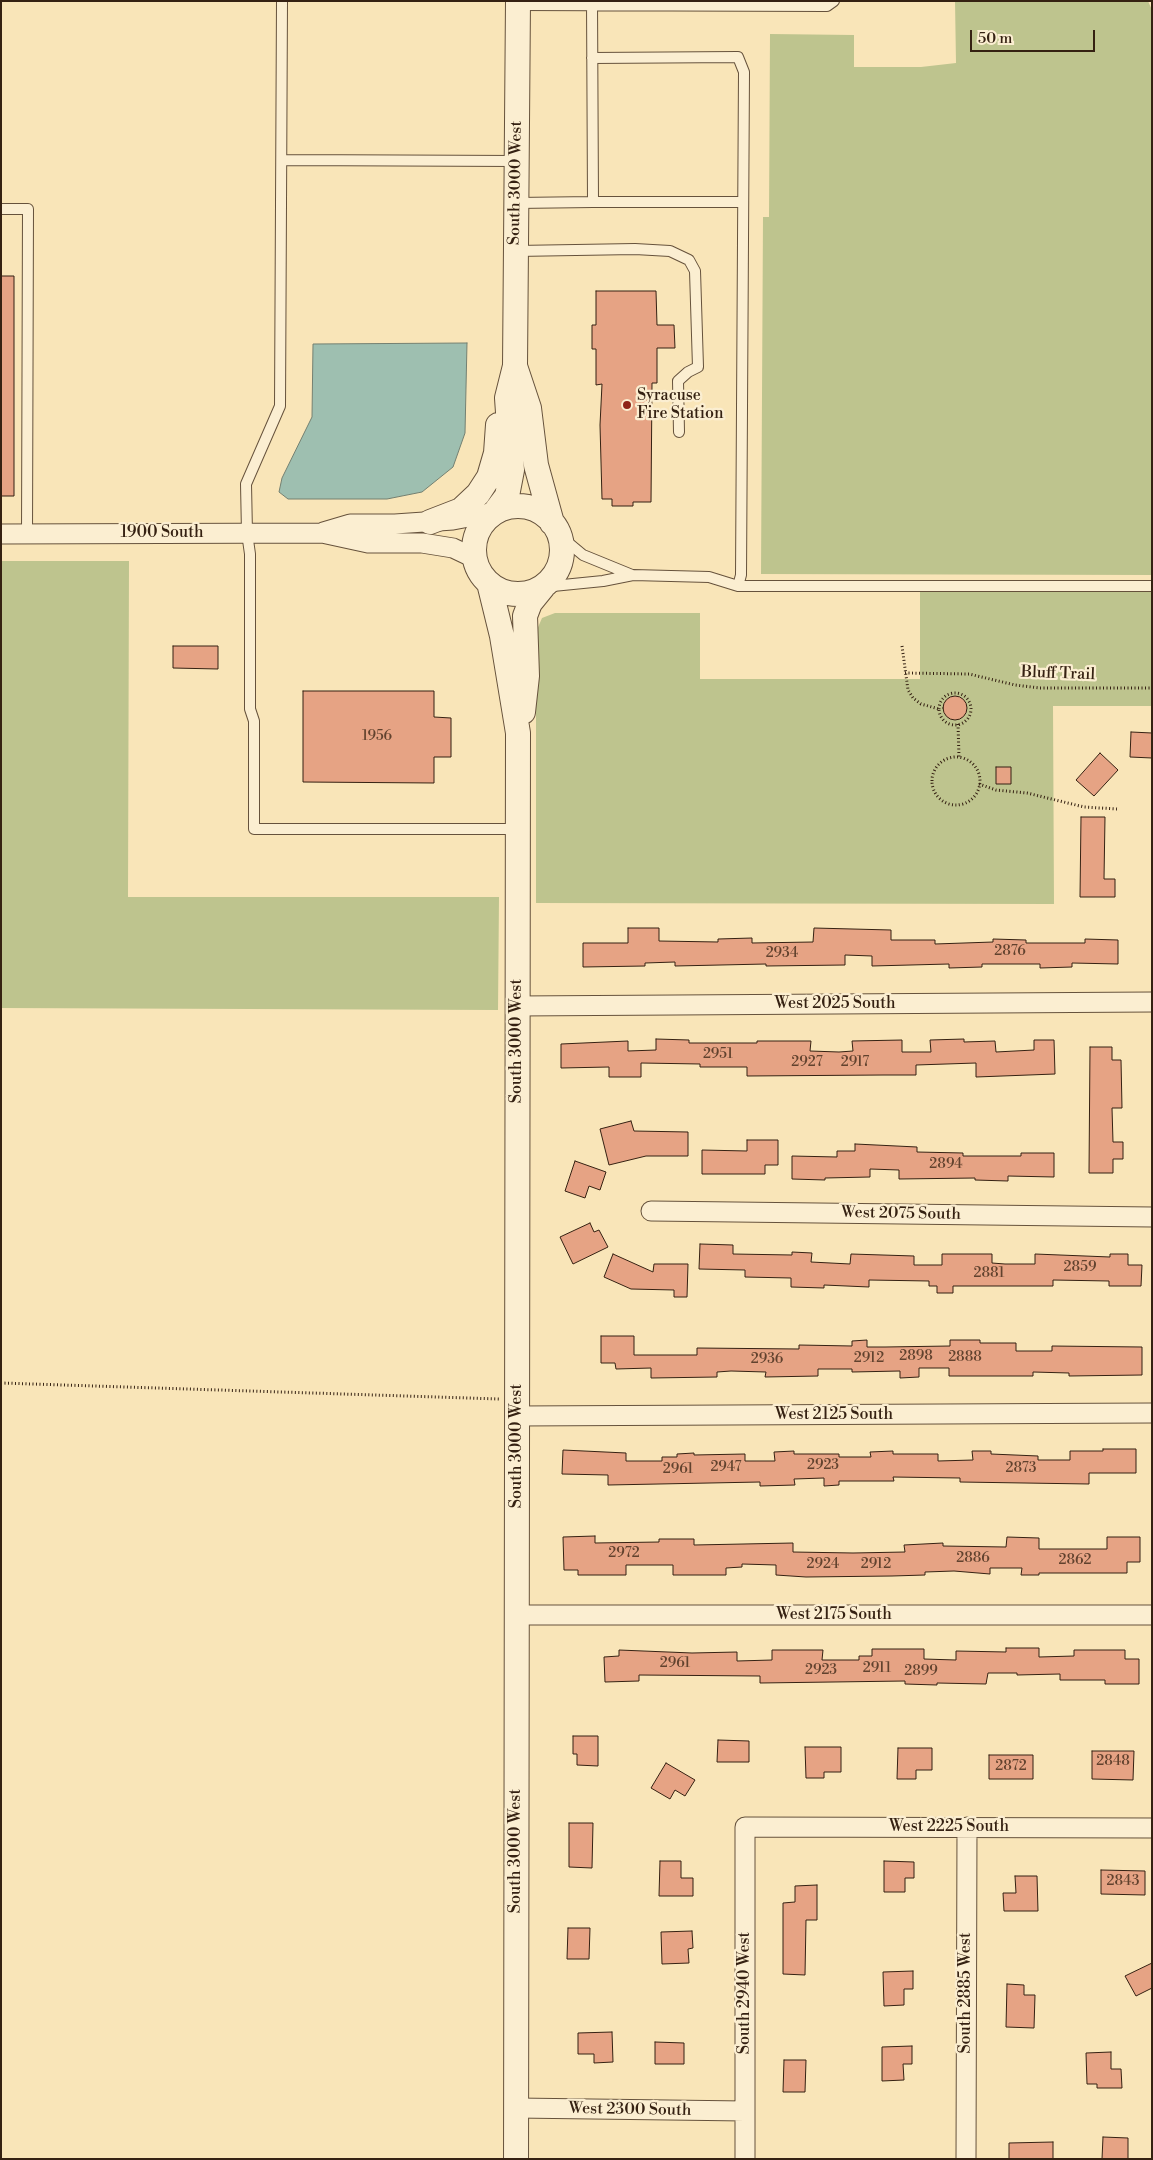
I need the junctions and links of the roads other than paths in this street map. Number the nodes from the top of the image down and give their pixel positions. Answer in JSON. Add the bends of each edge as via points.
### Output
{"nodes":[{"id":1,"x":282,"y":1,"type":"edge"},
{"id":2,"x":834,"y":1,"type":"edge"},
{"id":3,"x":518,"y":3,"type":"edge"},
{"id":4,"x":592,"y":3,"type":"edge"},
{"id":5,"x":592,"y":58,"type":"junction"},
{"id":6,"x":282,"y":160,"type":"junction"},
{"id":7,"x":517,"y":161,"type":"junction"},
{"id":8,"x":593,"y":202,"type":"junction"},
{"id":9,"x":743,"y":202,"type":"junction"},
{"id":10,"x":516,"y":203,"type":"junction"},
{"id":11,"x":1,"y":209,"type":"edge"},
{"id":12,"x":516,"y":251,"type":"junction"},
{"id":13,"x":515,"y":366,"type":"junction"},
{"id":14,"x":508,"y":398,"type":"junction"},
{"id":15,"x":679,"y":432,"type":"dead end"},
{"id":16,"x":496,"y":512,"type":"junction"},
{"id":17,"x":430,"y":522,"type":"junction"},
{"id":18,"x":556,"y":529,"type":"junction"},
{"id":19,"x":247,"y":533,"type":"junction"},
{"id":20,"x":322,"y":533,"type":"junction"},
{"id":21,"x":1,"y":534,"type":"edge"},
{"id":22,"x":27,"y":534,"type":"junction"},
{"id":23,"x":474,"y":558,"type":"junction"},
{"id":24,"x":633,"y":576,"type":"junction"},
{"id":25,"x":488,"y":583,"type":"junction"},
{"id":26,"x":543,"y":586,"type":"junction"},
{"id":27,"x":738,"y":586,"type":"junction"},
{"id":28,"x":1152,"y":586,"type":"edge"},
{"id":29,"x":518,"y":733,"type":"junction"},
{"id":30,"x":518,"y":829,"type":"junction"},
{"id":31,"x":1152,"y":1002,"type":"edge"},
{"id":32,"x":517,"y":1006,"type":"junction"},
{"id":33,"x":651,"y":1211,"type":"dead end"},
{"id":34,"x":1152,"y":1217,"type":"edge"},
{"id":35,"x":517,"y":1408,"type":"junction"},
{"id":36,"x":1152,"y":1413,"type":"edge"},
{"id":37,"x":516,"y":1615,"type":"junction"},
{"id":38,"x":1152,"y":1615,"type":"edge"},
{"id":39,"x":745,"y":1827,"type":"joint"},
{"id":40,"x":967,"y":1827,"type":"junction"},
{"id":41,"x":1152,"y":1828,"type":"edge"},
{"id":42,"x":516,"y":2108,"type":"junction"},
{"id":43,"x":745,"y":2111,"type":"junction"},
{"id":44,"x":516,"y":2159,"type":"edge"},
{"id":45,"x":745,"y":2159,"type":"edge"},
{"id":46,"x":966,"y":2159,"type":"edge"}],
"edges":[{"from":1,"to":6,"type":"lane"},
{"from":2,"to":4,"type":"lane","via":[[826,6]]},
{"from":3,"to":4,"type":"lane"},
{"from":3,"to":7,"type":"street","name":"South 3000 West"},
{"from":4,"to":5,"type":"lane"},
{"from":5,"to":8,"type":"lane"},
{"from":5,"to":9,"type":"lane","via":[[738,57],[744,72]]},
{"from":6,"to":7,"type":"lane"},
{"from":6,"to":19,"type":"lane","via":[[280,406],[246,484]]},
{"from":7,"to":10,"type":"street","name":"South 3000 West"},
{"from":8,"to":9,"type":"lane"},
{"from":8,"to":10,"type":"lane"},
{"from":9,"to":27,"type":"lane","via":[[741,575]]},
{"from":10,"to":12,"type":"street","name":"South 3000 West"},
{"from":11,"to":22,"type":"lane","via":[[28,209]]},
{"from":12,"to":13,"type":"street","name":"South 3000 West"},
{"from":12,"to":15,"type":"lane","via":[[635,249],[670,251],[690,260],[695,271],[698,366],[678,381]]},
{"from":13,"to":14,"type":"street","name":"South 3000 West"},
{"from":13,"to":18,"type":"street","name":"South 3000 West","via":[[529,408],[536,465]]},
{"from":14,"to":16,"type":"street","name":"South 3000 West","via":[[512,470],[508,496]]},
{"from":14,"to":17,"type":"street","via":[[498,422],[496,453],[489,477],[478,494],[461,510]]},
{"from":16,"to":17,"type":"street"},
{"from":16,"to":18,"type":"street","via":[[513,507],[532,509],[543,514]]},
{"from":16,"to":23,"type":"street","via":[[478,532]]},
{"from":17,"to":20,"type":"street","via":[[350,524]]},
{"from":18,"to":24,"type":"lane","via":[[583,556]]},
{"from":18,"to":26,"type":"street","via":[[562,549],[560,564]]},
{"from":19,"to":20,"type":"street","name":"1900 South"},
{"from":19,"to":22,"type":"street","name":"1900 South"},
{"from":19,"to":30,"type":"lane","via":[[250,554],[250,709],[254,721],[254,829]]},
{"from":20,"to":23,"type":"street","via":[[368,543],[422,543],[453,548]]},
{"from":21,"to":22,"type":"street","name":"1900 South"},
{"from":23,"to":25,"type":"street"},
{"from":24,"to":26,"type":"lane"},
{"from":24,"to":27,"type":"lane","via":[[709,577]]},
{"from":25,"to":26,"type":"street","via":[[501,591],[515,594],[530,593]]},
{"from":25,"to":29,"type":"street","name":"South 3000 West","via":[[502,636]]},
{"from":26,"to":29,"type":"street","name":"South 3000 West","via":[[525,616],[525,702]]},
{"from":27,"to":28,"type":"lane"},
{"from":29,"to":30,"type":"street","name":"South 3000 West"},
{"from":30,"to":32,"type":"street","name":"South 3000 West"},
{"from":31,"to":32,"type":"street","name":"West 2025 South"},
{"from":32,"to":35,"type":"street","name":"South 3000 West"},
{"from":33,"to":34,"type":"street","name":"West 2075 South"},
{"from":35,"to":36,"type":"street","name":"West 2125 South"},
{"from":35,"to":37,"type":"street","name":"South 3000 West"},
{"from":37,"to":38,"type":"street","name":"West 2175 South"},
{"from":37,"to":42,"type":"street","name":"South 3000 West"},
{"from":39,"to":40,"type":"street","name":"West 2225 South"},
{"from":39,"to":43,"type":"street","name":"South 2940 West"},
{"from":40,"to":41,"type":"street","name":"West 2225 South"},
{"from":40,"to":46,"type":"street","name":"South 2885 West"},
{"from":42,"to":43,"type":"street","name":"West 2300 South"},
{"from":42,"to":44,"type":"street","name":"South 3000 West"},
{"from":43,"to":45,"type":"street","name":"South 2940 West"}]}
